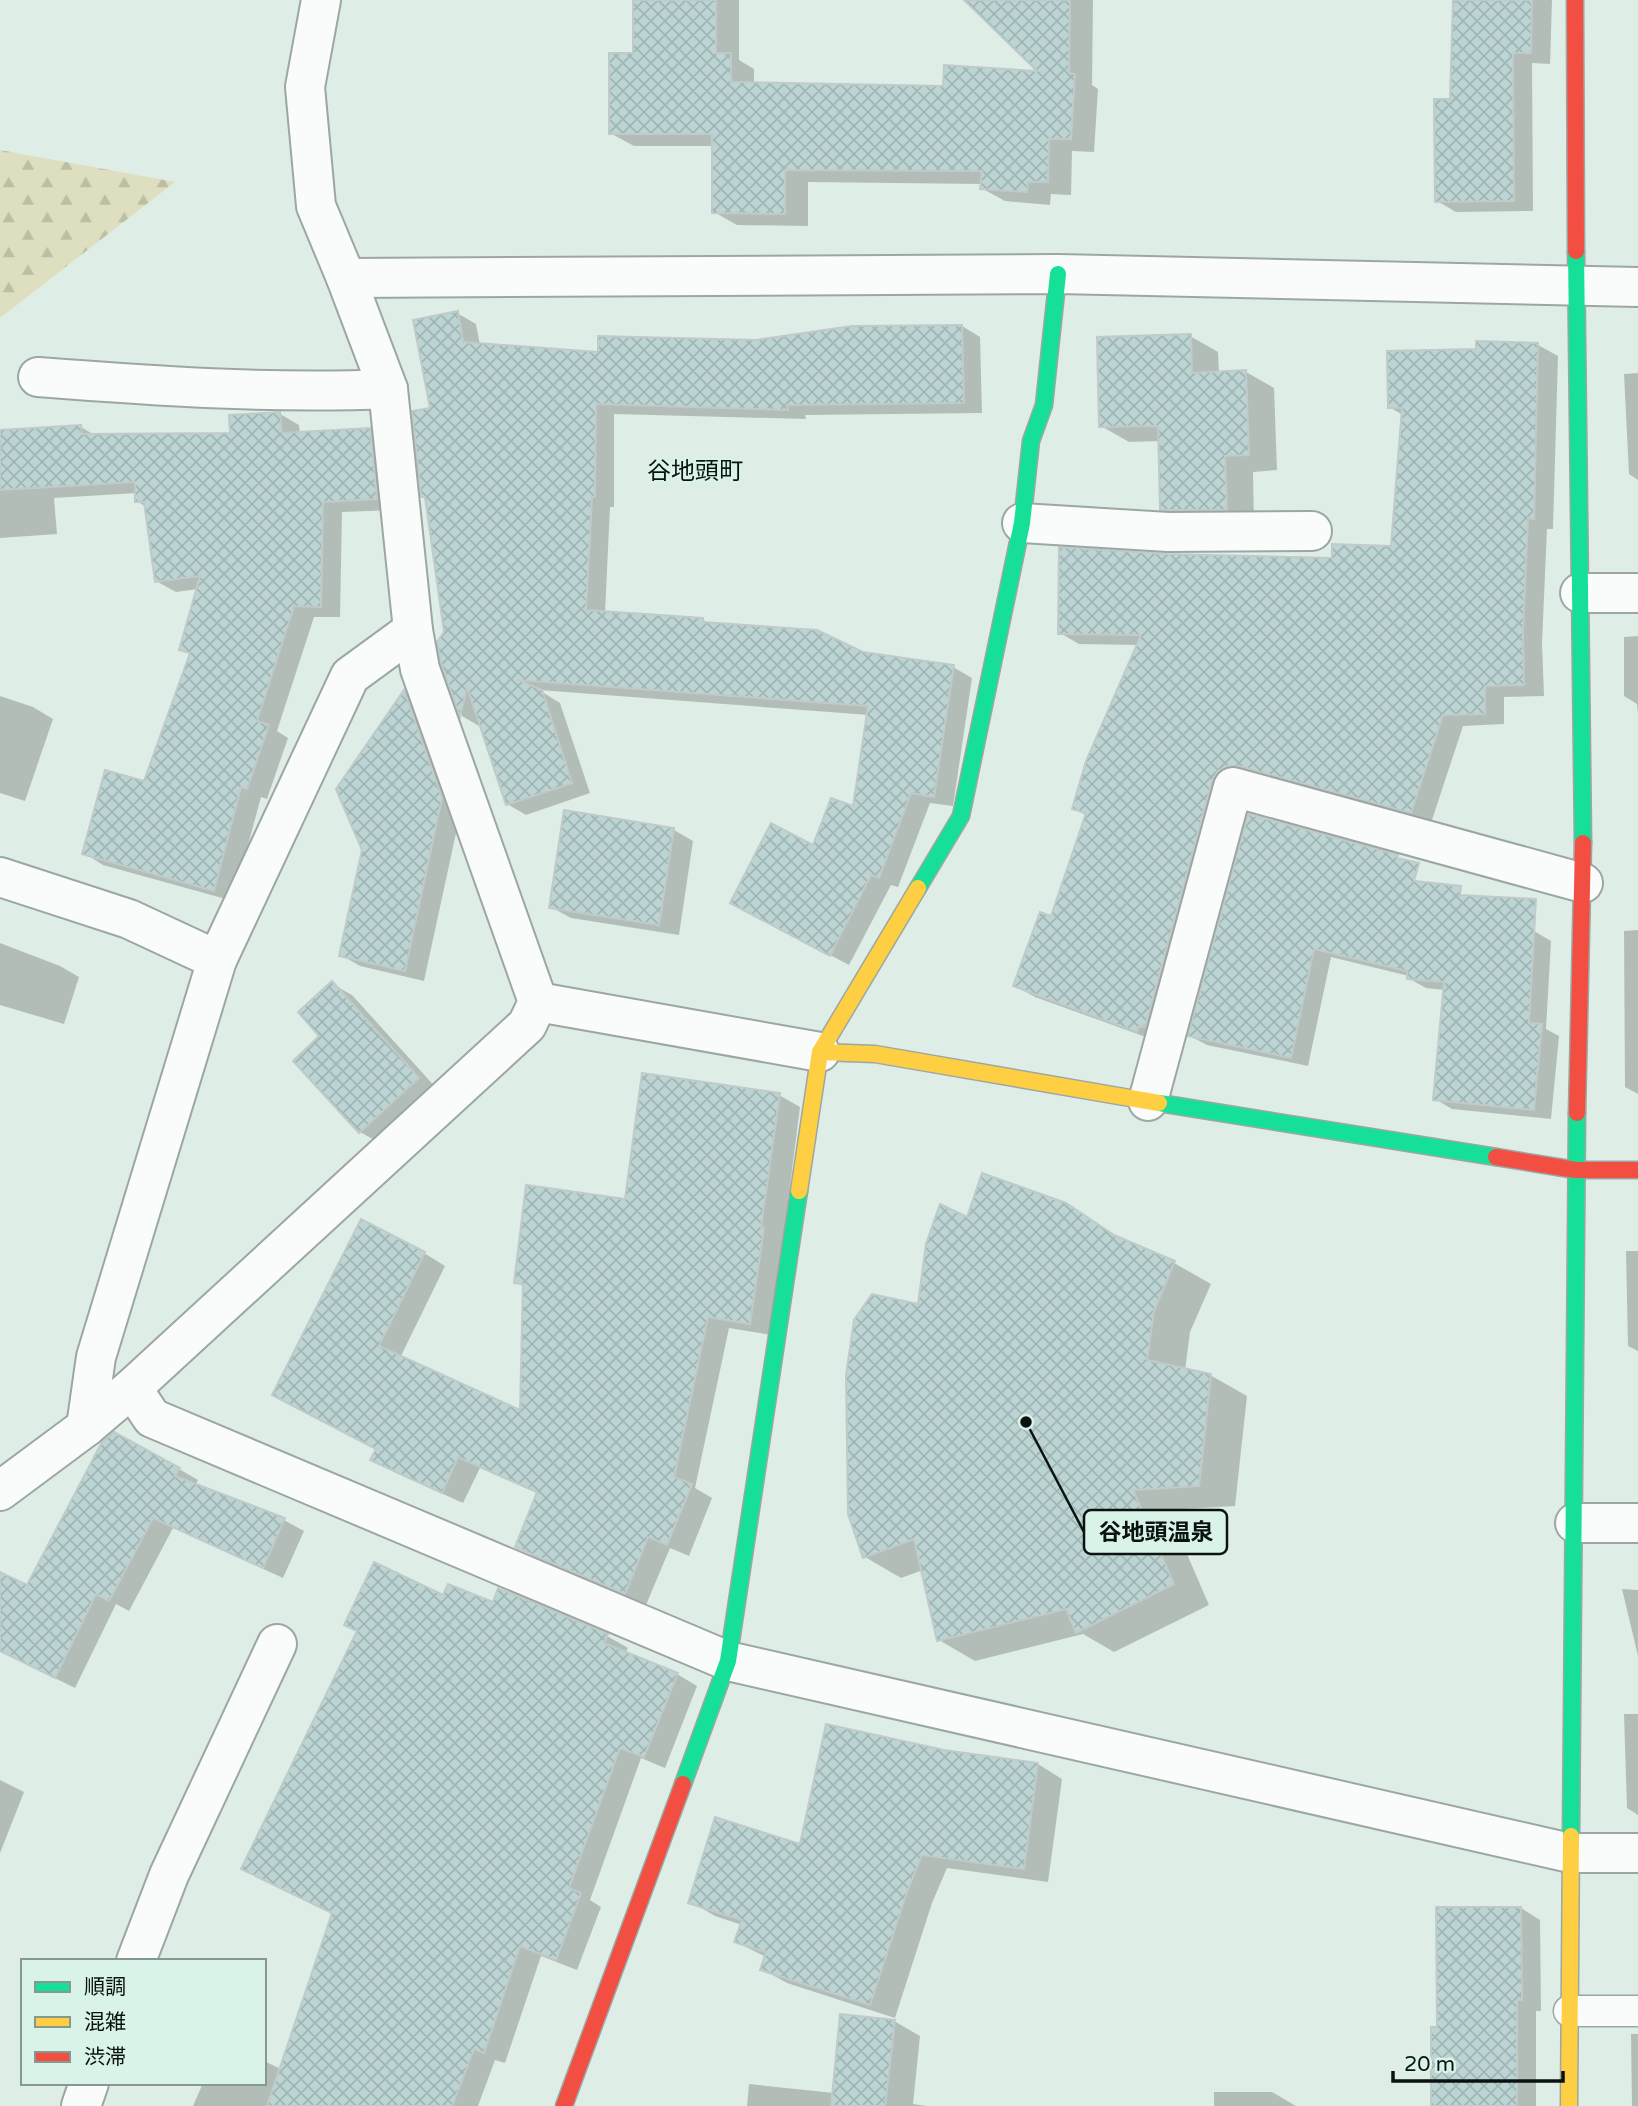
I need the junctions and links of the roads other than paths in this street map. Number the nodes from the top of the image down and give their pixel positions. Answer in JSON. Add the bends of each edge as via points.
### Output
{"nodes":[{"id":1,"x":321,"y":0,"type":"edge"},
{"id":2,"x":1575,"y":0,"type":"edge"},
{"id":3,"x":1058,"y":274,"type":"junction"},
{"id":4,"x":346,"y":278,"type":"junction"},
{"id":5,"x":1576,"y":285,"type":"junction"},
{"id":6,"x":1638,"y":287,"type":"edge"},
{"id":7,"x":38,"y":377,"type":"dead end"},
{"id":8,"x":388,"y":389,"type":"junction"},
{"id":9,"x":1022,"y":523,"type":"junction"},
{"id":10,"x":1312,"y":531,"type":"dead end"},
{"id":11,"x":1580,"y":593,"type":"junction"},
{"id":12,"x":1638,"y":593,"type":"edge"},
{"id":13,"x":413,"y":630,"type":"junction"},
{"id":14,"x":0,"y":877,"type":"edge"},
{"id":15,"x":1583,"y":883,"type":"junction"},
{"id":16,"x":217,"y":960,"type":"junction"},
{"id":17,"x":538,"y":1002,"type":"junction"},
{"id":18,"x":820,"y":1052,"type":"junction"},
{"id":19,"x":1148,"y":1101,"type":"junction"},
{"id":20,"x":1576,"y":1170,"type":"junction"},
{"id":21,"x":1638,"y":1170,"type":"edge"},
{"id":22,"x":132,"y":1388,"type":"junction"},
{"id":23,"x":86,"y":1427,"type":"junction"},
{"id":24,"x":0,"y":1492,"type":"edge"},
{"id":25,"x":1575,"y":1523,"type":"junction"},
{"id":26,"x":1638,"y":1523,"type":"edge"},
{"id":27,"x":277,"y":1644,"type":"dead end"},
{"id":28,"x":728,"y":1661,"type":"junction"},
{"id":29,"x":1570,"y":1853,"type":"junction"},
{"id":30,"x":1638,"y":1853,"type":"edge"},
{"id":31,"x":137,"y":1959,"type":"edge"},
{"id":32,"x":1569,"y":2011,"type":"junction"},
{"id":33,"x":1638,"y":2011,"type":"edge"},
{"id":34,"x":88,"y":2085,"type":"edge"},
{"id":35,"x":80,"y":2106,"type":"edge"},
{"id":36,"x":564,"y":2106,"type":"edge"},
{"id":37,"x":1569,"y":2106,"type":"edge"}],
"edges":[{"from":1,"to":4,"type":"street","via":[[305,87],[316,206]]},
{"from":2,"to":5,"type":"street"},
{"from":3,"to":4,"type":"street"},
{"from":3,"to":5,"type":"street"},
{"from":3,"to":9,"type":"street","via":[[1044,405],[1031,441]]},
{"from":4,"to":8,"type":"street"},
{"from":5,"to":6,"type":"street"},
{"from":5,"to":11,"type":"street"},
{"from":7,"to":8,"type":"street","via":[[211,390]]},
{"from":8,"to":13,"type":"street"},
{"from":9,"to":10,"type":"street","via":[[1168,532]]},
{"from":9,"to":18,"type":"street","via":[[961,816]]},
{"from":11,"to":12,"type":"street"},
{"from":11,"to":15,"type":"street"},
{"from":13,"to":16,"type":"street","via":[[350,676]]},
{"from":13,"to":17,"type":"street","via":[[420,669]]},
{"from":14,"to":16,"type":"street","via":[[129,919]]},
{"from":15,"to":19,"type":"street","via":[[1233,787]]},
{"from":15,"to":20,"type":"street"},
{"from":16,"to":23,"type":"street","via":[[96,1357]]},
{"from":17,"to":18,"type":"street"},
{"from":17,"to":22,"type":"street","via":[[527,1024]]},
{"from":18,"to":19,"type":"street","via":[[875,1054]]},
{"from":18,"to":28,"type":"street"},
{"from":19,"to":20,"type":"street"},
{"from":20,"to":21,"type":"street"},
{"from":20,"to":25,"type":"street"},
{"from":22,"to":23,"type":"street"},
{"from":22,"to":28,"type":"street","via":[[152,1418]]},
{"from":23,"to":24,"type":"street"},
{"from":25,"to":26,"type":"street"},
{"from":25,"to":29,"type":"street"},
{"from":27,"to":31,"type":"street","via":[[169,1875]]},
{"from":28,"to":29,"type":"street"},
{"from":28,"to":36,"type":"street"},
{"from":29,"to":30,"type":"street"},
{"from":29,"to":32,"type":"street"},
{"from":32,"to":33,"type":"lane"},
{"from":32,"to":37,"type":"street"},
{"from":34,"to":35,"type":"street"}]}
